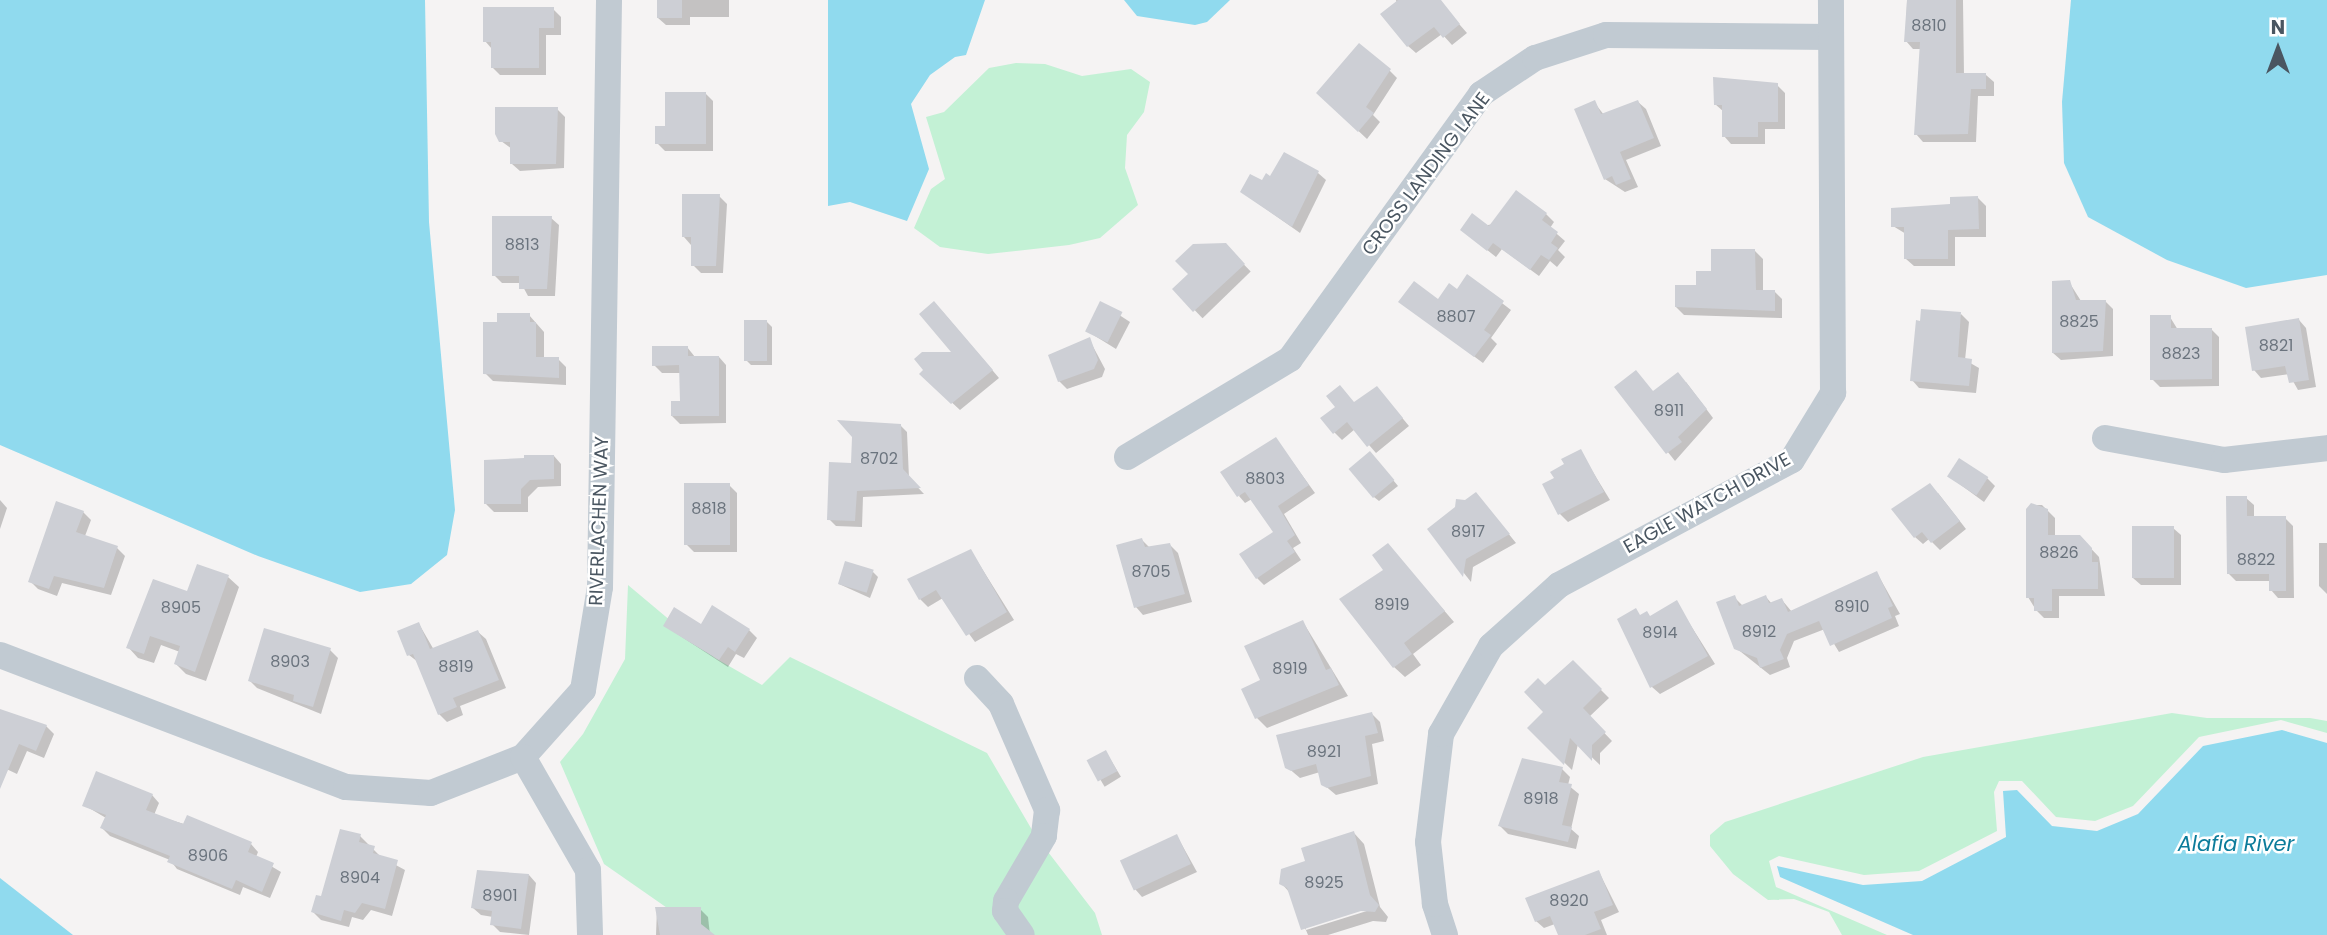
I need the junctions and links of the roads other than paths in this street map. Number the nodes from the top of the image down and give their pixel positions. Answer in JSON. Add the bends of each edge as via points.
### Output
{"nodes":[{"id":1,"x":609,"y":0,"type":"edge"},
{"id":2,"x":1831,"y":0,"type":"edge"},
{"id":3,"x":1831,"y":37,"type":"junction"},
{"id":4,"x":2105,"y":438,"type":"dead end"},
{"id":5,"x":2327,"y":448,"type":"edge"},
{"id":6,"x":1127,"y":457,"type":"dead end"},
{"id":7,"x":0,"y":655,"type":"edge"},
{"id":8,"x":977,"y":678,"type":"dead end"},
{"id":9,"x":523,"y":757,"type":"junction"},
{"id":10,"x":590,"y":935,"type":"edge"},
{"id":11,"x":1022,"y":935,"type":"edge"},
{"id":12,"x":1446,"y":935,"type":"edge"}],
"edges":[{"from":1,"to":9,"type":"street","name":"RIVERLACHEN WAY","via":[[600,587],[583,690]]},
{"from":2,"to":3,"type":"street","name":"EAGLE WATCH DRIVE"},
{"from":3,"to":6,"type":"street","name":"CROSS LANDING LANE","via":[[1606,35],[1535,58],[1481,94],[1290,359]]},
{"from":3,"to":12,"type":"street","name":"EAGLE WATCH DRIVE","via":[[1833,393],[1792,460],[1559,585],[1490,646],[1441,734],[1428,842],[1435,904]]},
{"from":4,"to":5,"type":"street","via":[[2224,460]]},
{"from":7,"to":9,"type":"street","name":"RIVERLACHEN WAY","via":[[346,788],[430,793]]},
{"from":8,"to":11,"type":"street","via":[[1001,704],[1047,810],[1044,836],[1006,901],[1005,911]]},
{"from":9,"to":10,"type":"street","via":[[588,870]]}]}
